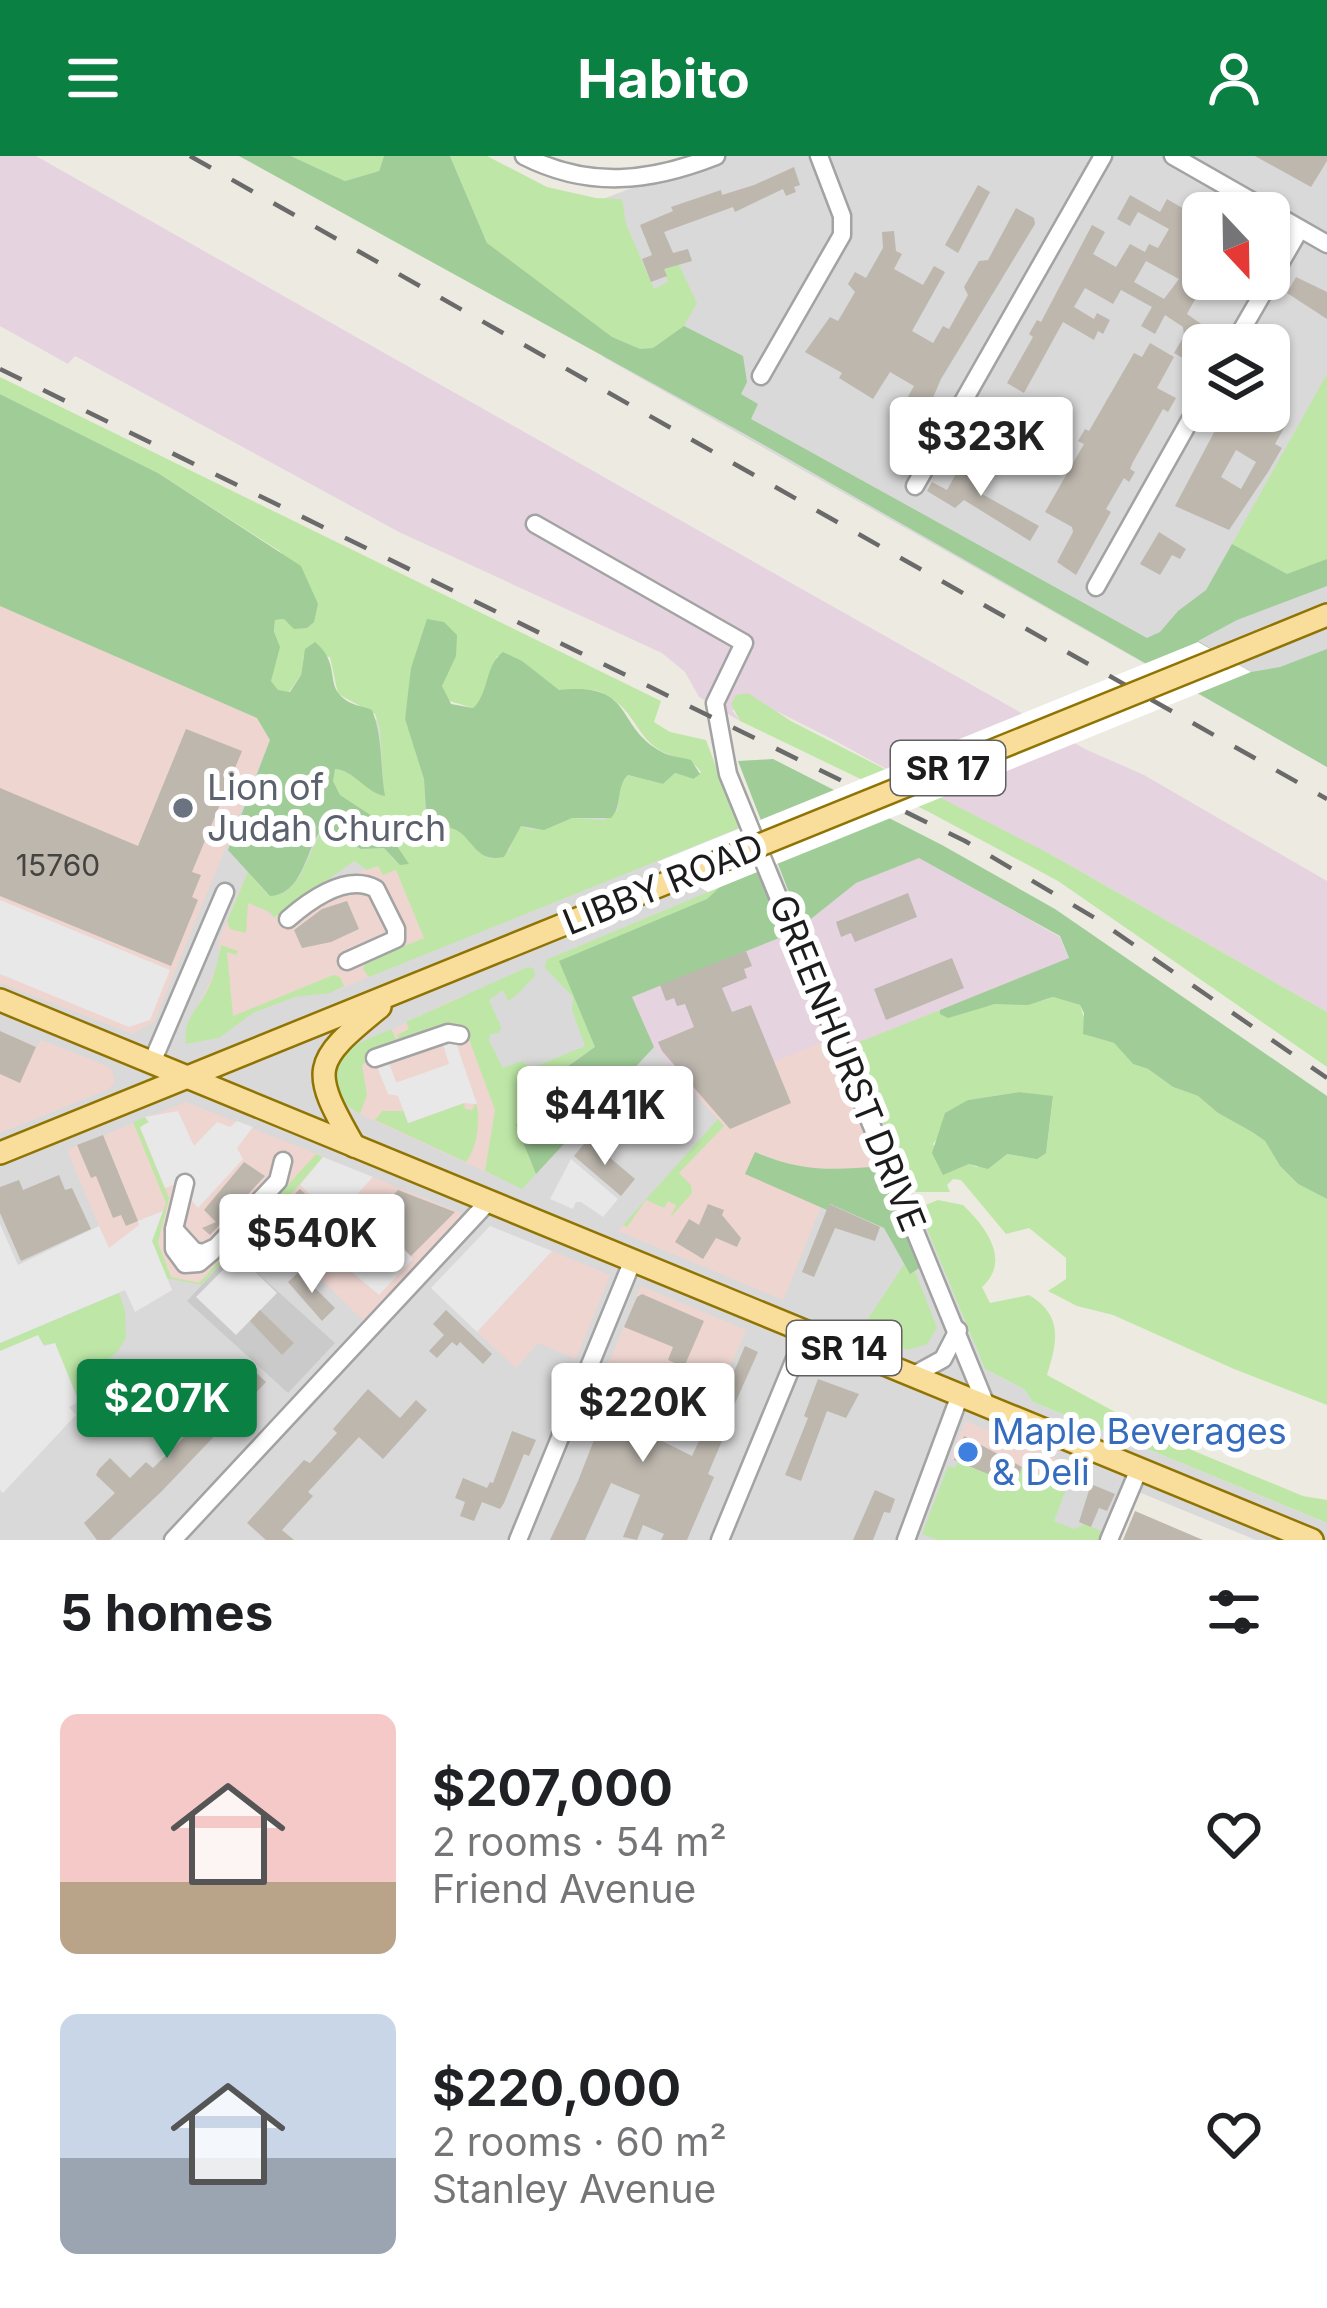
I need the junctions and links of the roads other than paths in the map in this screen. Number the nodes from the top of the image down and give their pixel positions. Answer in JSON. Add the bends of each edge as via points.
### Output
{"nodes":[{"id":1,"x":524,"y":156,"type":"edge"},
{"id":2,"x":716,"y":156,"type":"edge"},
{"id":3,"x":819,"y":156,"type":"edge"},
{"id":4,"x":1102,"y":156,"type":"edge"},
{"id":5,"x":1173,"y":156,"type":"edge"},
{"id":6,"x":691,"y":161,"type":"edge"},
{"id":7,"x":1300,"y":229,"type":"junction"},
{"id":8,"x":1327,"y":244,"type":"edge"},
{"id":9,"x":1245,"y":324,"type":"edge"},
{"id":10,"x":761,"y":376,"type":"dead end"},
{"id":11,"x":1184,"y":432,"type":"edge"},
{"id":12,"x":915,"y":486,"type":"dead end"},
{"id":13,"x":536,"y":524,"type":"dead end"},
{"id":14,"x":1096,"y":587,"type":"dead end"},
{"id":15,"x":1327,"y":615,"type":"edge"},
{"id":16,"x":225,"y":892,"type":"dead end"},
{"id":17,"x":288,"y":919,"type":"dead end"},
{"id":18,"x":347,"y":961,"type":"dead end"},
{"id":19,"x":399,"y":992,"type":"junction"},
{"id":20,"x":0,"y":1000,"type":"edge"},
{"id":21,"x":460,"y":1035,"type":"dead end"},
{"id":22,"x":375,"y":1058,"type":"dead end"},
{"id":23,"x":153,"y":1060,"type":"junction"},
{"id":24,"x":190,"y":1076,"type":"junction"},
{"id":25,"x":354,"y":1146,"type":"junction"},
{"id":26,"x":0,"y":1154,"type":"edge"},
{"id":27,"x":284,"y":1161,"type":"dead end"},
{"id":28,"x":185,"y":1183,"type":"dead end"},
{"id":29,"x":489,"y":1201,"type":"junction"},
{"id":30,"x":633,"y":1260,"type":"junction"},
{"id":31,"x":958,"y":1330,"type":"junction"},
{"id":32,"x":806,"y":1332,"type":"junction"},
{"id":33,"x":912,"y":1376,"type":"junction"},
{"id":34,"x":960,"y":1395,"type":"junction"},
{"id":35,"x":986,"y":1405,"type":"junction"},
{"id":36,"x":1138,"y":1469,"type":"junction"},
{"id":37,"x":173,"y":1540,"type":"edge"},
{"id":38,"x":518,"y":1540,"type":"edge"},
{"id":39,"x":720,"y":1540,"type":"edge"},
{"id":40,"x":906,"y":1540,"type":"edge"},
{"id":41,"x":1109,"y":1540,"type":"edge"},
{"id":42,"x":1312,"y":1540,"type":"edge"}],
"edges":[{"from":1,"to":6,"type":"street","via":[[612,180]]},
{"from":2,"to":6,"type":"street"},
{"from":3,"to":10,"type":"street","via":[[842,235]]},
{"from":4,"to":12,"type":"street"},
{"from":5,"to":7,"type":"street"},
{"from":7,"to":8,"type":"street"},
{"from":7,"to":9,"type":"street"},
{"from":11,"to":14,"type":"street"},
{"from":13,"to":31,"type":"street","name":"GREENHURST DRIVE","via":[[744,643],[715,704],[737,797]]},
{"from":15,"to":19,"type":"main road","name":"LIBBY ROAD","number":"SR 17","bridge":true},
{"from":16,"to":23,"type":"street"},
{"from":17,"to":18,"type":"street","via":[[363,894],[372,899],[390,943]]},
{"from":19,"to":24,"type":"main road","name":"LIBBY ROAD","number":"SR 17"},
{"from":19,"to":25,"type":"main road","via":[[336,1044],[325,1065],[325,1093]]},
{"from":20,"to":23,"type":"main road","number":"SR 14"},
{"from":21,"to":22,"type":"street"},
{"from":23,"to":24,"type":"main road","number":"SR 14"},
{"from":24,"to":25,"type":"main road","number":"SR 14"},
{"from":24,"to":26,"type":"main road","name":"LIBBY ROAD","number":"SR 17"},
{"from":25,"to":29,"type":"main road","number":"SR 14"},
{"from":27,"to":28,"type":"street","via":[[281,1176],[203,1253],[174,1229]]},
{"from":29,"to":30,"type":"main road","number":"SR 14"},
{"from":29,"to":37,"type":"street"},
{"from":30,"to":32,"type":"main road","number":"SR 14"},
{"from":30,"to":38,"type":"street"},
{"from":31,"to":33,"type":"street","via":[[940,1362]]},
{"from":31,"to":35,"type":"street","name":"GREENHURST DRIVE"},
{"from":32,"to":33,"type":"main road","number":"SR 14"},
{"from":32,"to":39,"type":"street"},
{"from":33,"to":34,"type":"main road","number":"SR 14"},
{"from":34,"to":35,"type":"main road","number":"SR 14"},
{"from":34,"to":40,"type":"street"},
{"from":35,"to":36,"type":"main road","number":"SR 14"},
{"from":36,"to":41,"type":"street"},
{"from":36,"to":42,"type":"main road","number":"SR 14"}]}
